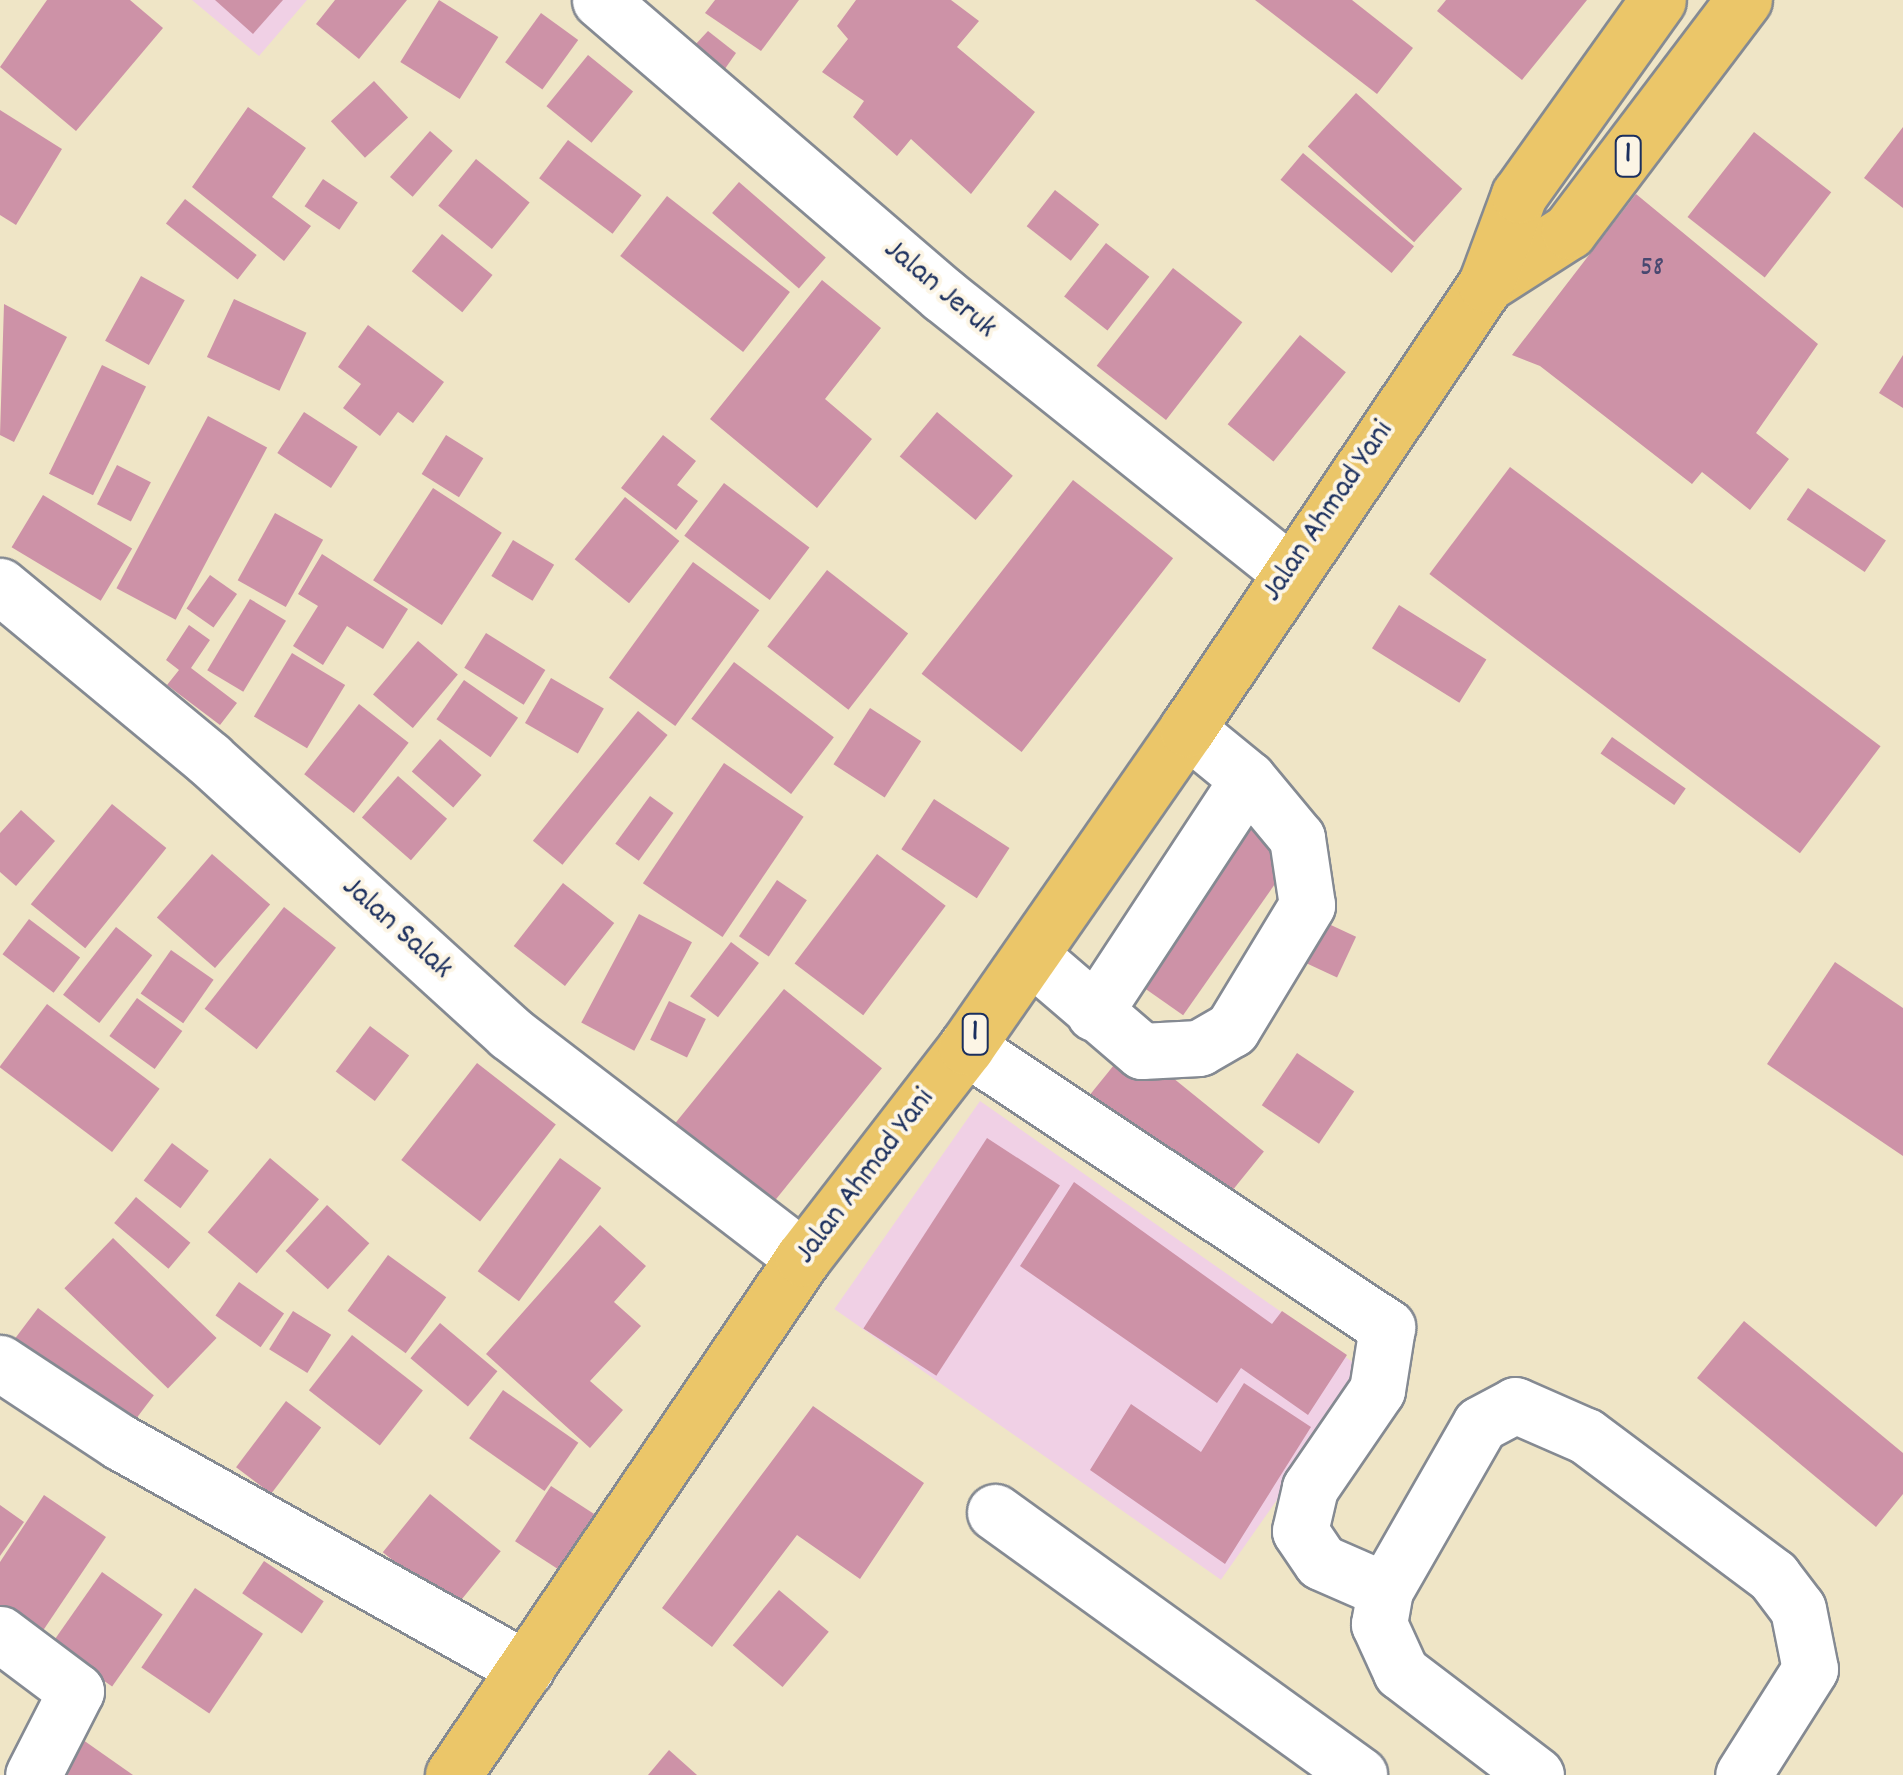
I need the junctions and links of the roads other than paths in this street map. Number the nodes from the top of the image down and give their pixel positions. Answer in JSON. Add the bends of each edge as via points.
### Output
{"nodes":[{"id":1,"x":600,"y":0,"type":"edge"},
{"id":2,"x":1658,"y":0,"type":"edge"},
{"id":3,"x":1744,"y":0,"type":"edge"},
{"id":4,"x":1486,"y":284,"type":"junction"},
{"id":5,"x":1287,"y":570,"type":"junction"},
{"id":6,"x":0,"y":586,"type":"edge"},
{"id":7,"x":1186,"y":729,"type":"junction"},
{"id":8,"x":1248,"y":778,"type":"junction"},
{"id":9,"x":1030,"y":956,"type":"junction"},
{"id":10,"x":1094,"y":1012,"type":"junction"},
{"id":11,"x":966,"y":1047,"type":"junction"},
{"id":12,"x":802,"y":1258,"type":"junction"},
{"id":13,"x":0,"y":1363,"type":"edge"},
{"id":14,"x":995,"y":1512,"type":"dead end"},
{"id":15,"x":1384,"y":1590,"type":"junction"},
{"id":16,"x":0,"y":1634,"type":"edge"},
{"id":17,"x":526,"y":1668,"type":"junction"},
{"id":18,"x":33,"y":1775,"type":"edge"},
{"id":19,"x":453,"y":1775,"type":"edge"},
{"id":20,"x":1359,"y":1775,"type":"edge"},
{"id":21,"x":1536,"y":1775,"type":"edge"},
{"id":22,"x":1743,"y":1775,"type":"edge"}],
"edges":[{"from":1,"to":5,"type":"street","name":"Jalan Jeruk","via":[[943,295]]},
{"from":2,"to":4,"type":"highway","name":"Jalan Ahmad Yani","number":"1","via":[[1519,194]]},
{"from":3,"to":4,"type":"highway","name":"Jalan Ahmad Yani","number":"1","via":[[1570,231]]},
{"from":4,"to":5,"type":"highway","name":"Jalan Ahmad Yani","number":"1"},
{"from":5,"to":7,"type":"highway","name":"Jalan Ahmad Yani","number":"1"},
{"from":6,"to":12,"type":"street","name":"Jalan Salak","via":[[209,759],[510,1033]]},
{"from":7,"to":8,"type":"street"},
{"from":7,"to":9,"type":"highway","name":"Jalan Ahmad Yani","number":"1"},
{"from":8,"to":10,"type":"street"},
{"from":8,"to":10,"type":"street","via":[[1296,838],[1307,905],[1232,1030],[1198,1048],[1142,1051]]},
{"from":9,"to":10,"type":"street"},
{"from":9,"to":11,"type":"highway","name":"Jalan Ahmad Yani","number":"1"},
{"from":11,"to":12,"type":"highway","name":"Jalan Ahmad Yani","number":"1"},
{"from":11,"to":15,"type":"street","via":[[1387,1327],[1376,1390],[1310,1488],[1300,1531],[1321,1562]]},
{"from":12,"to":17,"type":"highway","name":"Jalan Ahmad Yani","number":"1"},
{"from":13,"to":17,"type":"street","via":[[120,1442]]},
{"from":14,"to":20,"type":"street"},
{"from":15,"to":21,"type":"street","via":[[1379,1624],[1401,1672]]},
{"from":15,"to":22,"type":"street","via":[[1480,1424],[1532,1405],[1773,1576],[1798,1610],[1810,1670]]},
{"from":16,"to":18,"type":"street","via":[[76,1691]]},
{"from":17,"to":19,"type":"highway","name":"Jalan Ahmad Yani","number":"1"}]}
